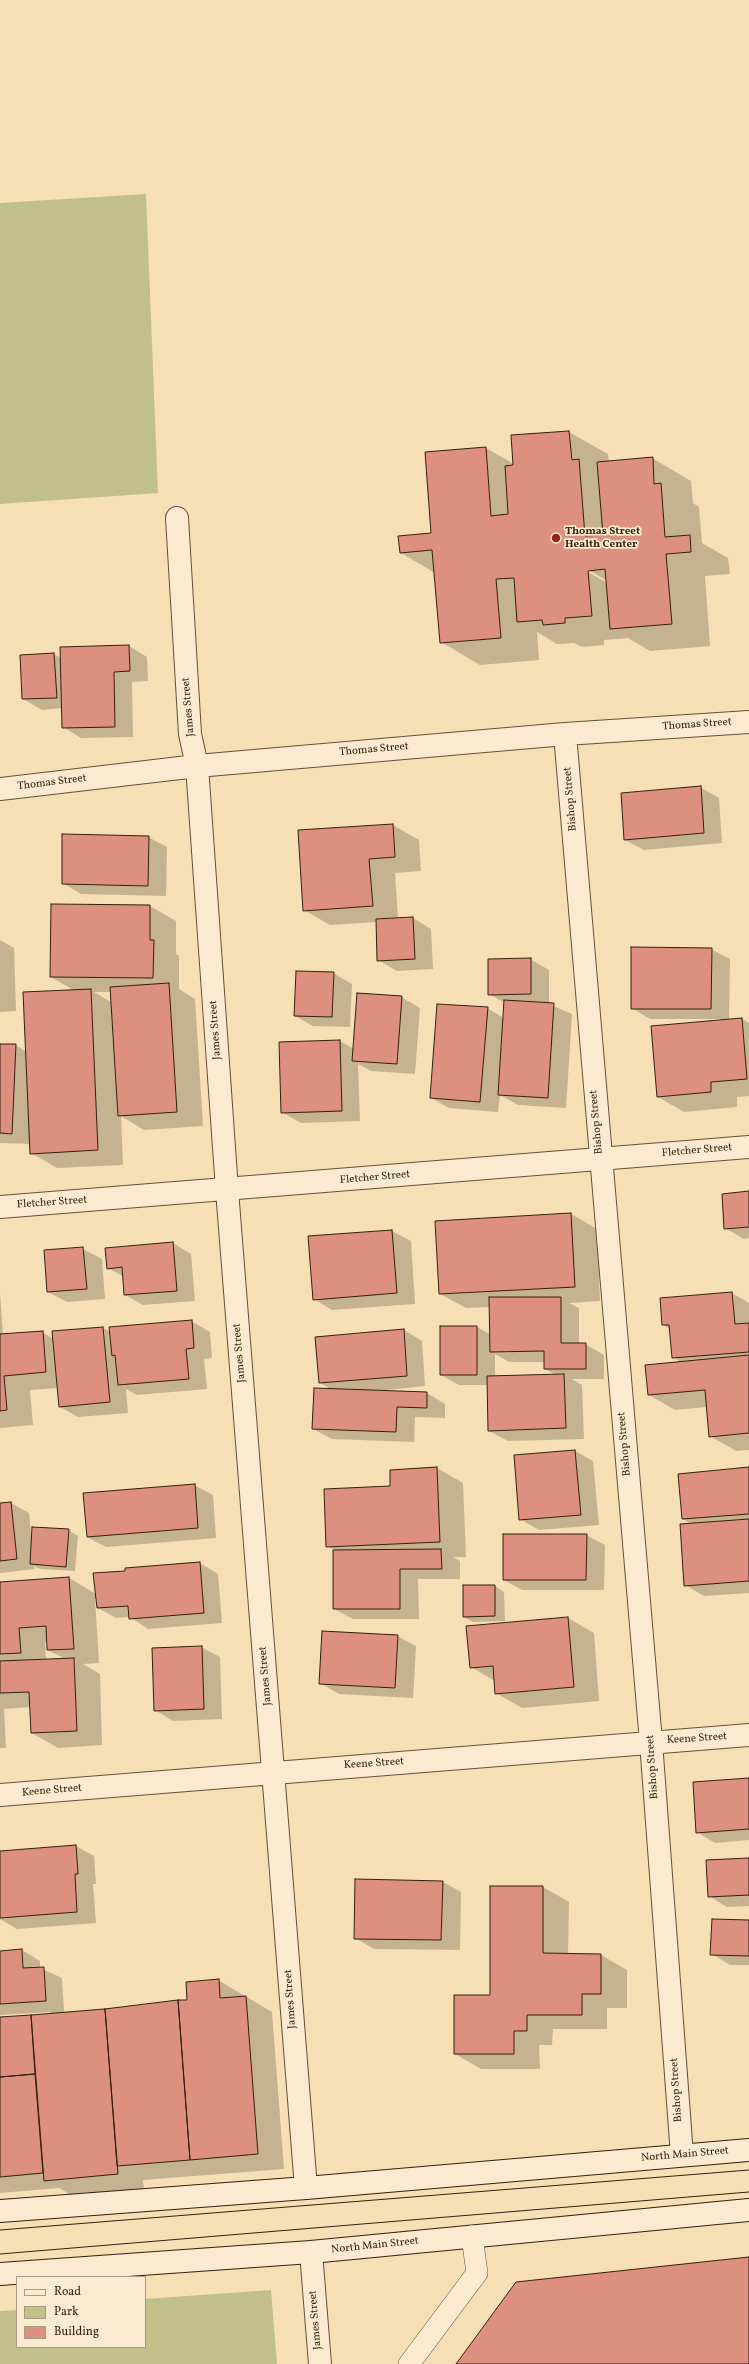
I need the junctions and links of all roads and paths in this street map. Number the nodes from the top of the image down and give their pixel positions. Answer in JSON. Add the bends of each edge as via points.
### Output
{"nodes":[{"id":1,"x":177,"y":518,"type":"dead end"},
{"id":2,"x":749,"y":722,"type":"edge"},
{"id":3,"x":565,"y":734,"type":"junction"},
{"id":4,"x":197,"y":766,"type":"junction"},
{"id":5,"x":0,"y":789,"type":"edge"},
{"id":6,"x":749,"y":1147,"type":"edge"},
{"id":7,"x":600,"y":1159,"type":"junction"},
{"id":8,"x":227,"y":1190,"type":"junction"},
{"id":9,"x":0,"y":1206,"type":"edge"},
{"id":10,"x":749,"y":1735,"type":"edge"},
{"id":11,"x":651,"y":1742,"type":"junction"},
{"id":12,"x":274,"y":1772,"type":"junction"},
{"id":13,"x":0,"y":1795,"type":"edge"},
{"id":14,"x":749,"y":2150,"type":"edge"},
{"id":15,"x":682,"y":2155,"type":"junction"},
{"id":16,"x":306,"y":2188,"type":"junction"},
{"id":17,"x":749,"y":2210,"type":"edge"},
{"id":18,"x":0,"y":2211,"type":"edge"},
{"id":19,"x":472,"y":2236,"type":"junction"},
{"id":20,"x":311,"y":2252,"type":"junction"},
{"id":21,"x":0,"y":2274,"type":"edge"},
{"id":22,"x":320,"y":2364,"type":"edge"},
{"id":23,"x":409,"y":2364,"type":"edge"}],
"edges":[{"from":1,"to":4,"type":"street","name":"James Street","via":[[190,734]]},
{"from":2,"to":3,"type":"street","name":"Thomas Street"},
{"from":3,"to":4,"type":"street","name":"Thomas Street"},
{"from":3,"to":7,"type":"street","name":"Bishop Street"},
{"from":4,"to":5,"type":"street","name":"Thomas Street"},
{"from":4,"to":8,"type":"street","name":"James Street"},
{"from":6,"to":7,"type":"street","name":"Fletcher Street"},
{"from":7,"to":8,"type":"street","name":"Fletcher Street"},
{"from":7,"to":11,"type":"street","name":"Bishop Street"},
{"from":8,"to":9,"type":"street","name":"Fletcher Street"},
{"from":8,"to":12,"type":"street","name":"James Street"},
{"from":10,"to":11,"type":"street","name":"Keene Street"},
{"from":11,"to":12,"type":"street","name":"Keene Street"},
{"from":11,"to":15,"type":"street","name":"Bishop Street"},
{"from":12,"to":13,"type":"street","name":"Keene Street"},
{"from":12,"to":16,"type":"street","name":"James Street"},
{"from":14,"to":15,"type":"street","name":"North Main Street"},
{"from":15,"to":16,"type":"street","name":"North Main Street"},
{"from":16,"to":18,"type":"street","name":"North Main Street"},
{"from":17,"to":19,"type":"street","name":"North Main Street"},
{"from":19,"to":20,"type":"street","name":"North Main Street"},
{"from":19,"to":23,"type":"lane","via":[[477,2272]]},
{"from":20,"to":21,"type":"street","name":"North Main Street"},
{"from":20,"to":22,"type":"street","name":"James Street"}]}
